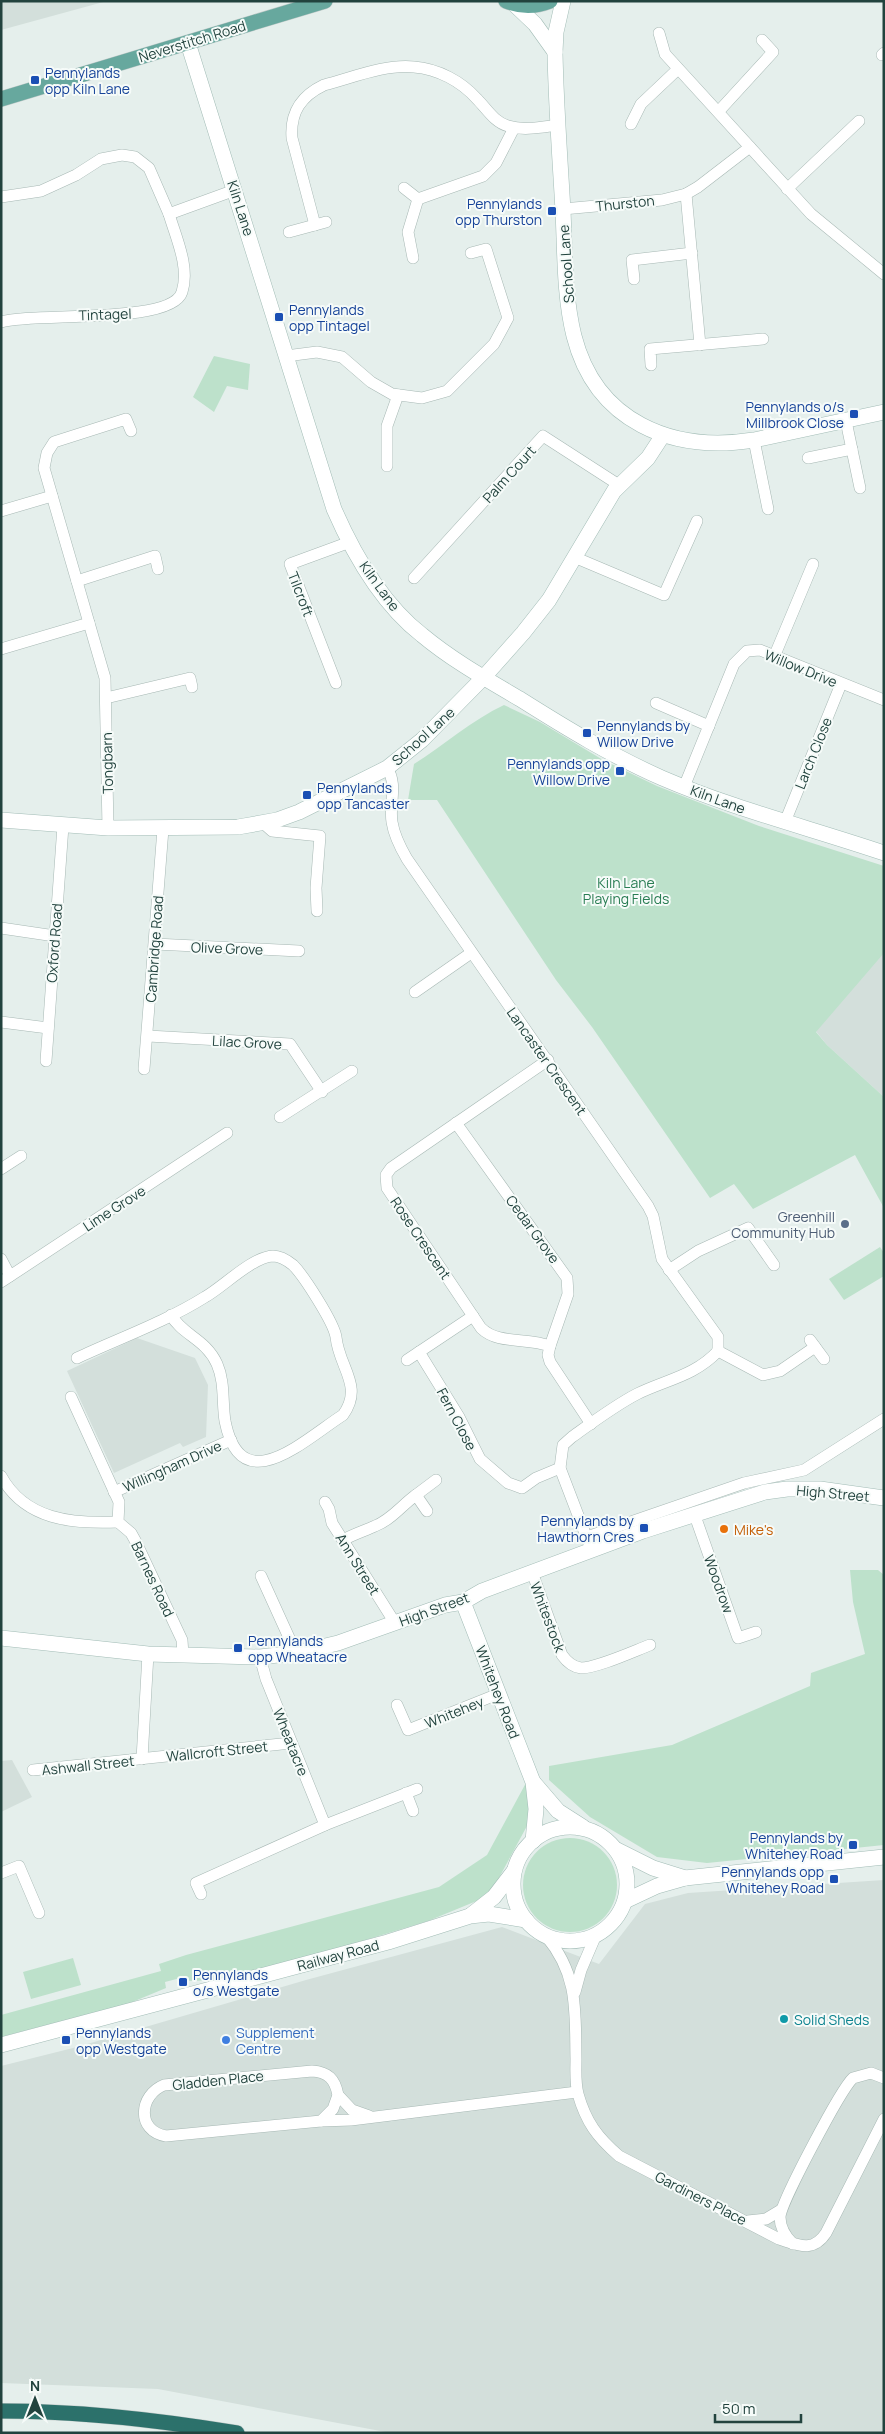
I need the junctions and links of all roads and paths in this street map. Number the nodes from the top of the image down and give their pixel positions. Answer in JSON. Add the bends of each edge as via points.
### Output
{"nodes":[{"id":1,"x":325,"y":1,"type":"edge"},
{"id":2,"x":550,"y":1,"type":"edge"},
{"id":3,"x":563,"y":1,"type":"edge"},
{"id":4,"x":510,"y":3,"type":"edge"},
{"id":5,"x":659,"y":33,"type":"dead end"},
{"id":6,"x":762,"y":40,"type":"dead end"},
{"id":7,"x":188,"y":43,"type":"junction"},
{"id":8,"x":555,"y":52,"type":"junction"},
{"id":9,"x":678,"y":69,"type":"junction"},
{"id":10,"x":1,"y":99,"type":"edge"},
{"id":11,"x":719,"y":111,"type":"junction"},
{"id":12,"x":859,"y":121,"type":"dead end"},
{"id":13,"x":631,"y":124,"type":"dead end"},
{"id":14,"x":558,"y":125,"type":"junction"},
{"id":15,"x":514,"y":128,"type":"junction"},
{"id":16,"x":750,"y":147,"type":"junction"},
{"id":17,"x":404,"y":188,"type":"dead end"},
{"id":18,"x":787,"y":189,"type":"junction"},
{"id":19,"x":235,"y":190,"type":"junction"},
{"id":20,"x":686,"y":194,"type":"junction"},
{"id":21,"x":1,"y":197,"type":"edge"},
{"id":22,"x":418,"y":199,"type":"junction"},
{"id":23,"x":563,"y":209,"type":"junction"},
{"id":24,"x":169,"y":214,"type":"junction"},
{"id":25,"x":289,"y":232,"type":"dead end"},
{"id":26,"x":471,"y":253,"type":"dead end"},
{"id":27,"x":692,"y":253,"type":"junction"},
{"id":28,"x":413,"y":258,"type":"dead end"},
{"id":29,"x":881,"y":267,"type":"edge"},
{"id":30,"x":634,"y":278,"type":"dead end"},
{"id":31,"x":1,"y":322,"type":"edge"},
{"id":32,"x":763,"y":339,"type":"dead end"},
{"id":33,"x":700,"y":345,"type":"junction"},
{"id":34,"x":286,"y":356,"type":"junction"},
{"id":35,"x":651,"y":365,"type":"dead end"},
{"id":36,"x":398,"y":395,"type":"junction"},
{"id":37,"x":884,"y":412,"type":"edge"},
{"id":38,"x":846,"y":421,"type":"junction"},
{"id":39,"x":131,"y":431,"type":"dead end"},
{"id":40,"x":663,"y":435,"type":"junction"},
{"id":41,"x":754,"y":440,"type":"junction"},
{"id":42,"x":852,"y":449,"type":"junction"},
{"id":43,"x":808,"y":458,"type":"dead end"},
{"id":44,"x":387,"y":466,"type":"dead end"},
{"id":45,"x":619,"y":485,"type":"junction"},
{"id":46,"x":860,"y":488,"type":"dead end"},
{"id":47,"x":52,"y":496,"type":"junction"},
{"id":48,"x":768,"y":509,"type":"dead end"},
{"id":49,"x":1,"y":511,"type":"edge"},
{"id":50,"x":697,"y":521,"type":"dead end"},
{"id":51,"x":350,"y":542,"type":"junction"},
{"id":52,"x":574,"y":557,"type":"junction"},
{"id":53,"x":812,"y":564,"type":"dead end"},
{"id":54,"x":158,"y":569,"type":"dead end"},
{"id":55,"x":414,"y":578,"type":"dead end"},
{"id":56,"x":77,"y":581,"type":"junction"},
{"id":57,"x":89,"y":623,"type":"junction"},
{"id":58,"x":1,"y":650,"type":"edge"},
{"id":59,"x":774,"y":657,"type":"junction"},
{"id":60,"x":483,"y":678,"type":"junction"},
{"id":61,"x":336,"y":684,"type":"dead end"},
{"id":62,"x":841,"y":684,"type":"junction"},
{"id":63,"x":192,"y":687,"type":"dead end"},
{"id":64,"x":106,"y":698,"type":"junction"},
{"id":65,"x":884,"y":700,"type":"edge"},
{"id":66,"x":656,"y":703,"type":"dead end"},
{"id":67,"x":709,"y":726,"type":"junction"},
{"id":68,"x":387,"y":768,"type":"junction"},
{"id":69,"x":684,"y":787,"type":"junction"},
{"id":70,"x":1,"y":820,"type":"edge"},
{"id":71,"x":785,"y":822,"type":"junction"},
{"id":72,"x":263,"y":823,"type":"junction"},
{"id":73,"x":63,"y":826,"type":"junction"},
{"id":74,"x":108,"y":828,"type":"junction"},
{"id":75,"x":163,"y":829,"type":"junction"},
{"id":76,"x":884,"y":853,"type":"edge"},
{"id":77,"x":317,"y":911,"type":"dead end"},
{"id":78,"x":1,"y":928,"type":"edge"},
{"id":79,"x":55,"y":936,"type":"junction"},
{"id":80,"x":155,"y":944,"type":"junction"},
{"id":81,"x":299,"y":951,"type":"dead end"},
{"id":82,"x":471,"y":953,"type":"junction"},
{"id":83,"x":415,"y":992,"type":"dead end"},
{"id":84,"x":1,"y":1022,"type":"edge"},
{"id":85,"x":48,"y":1028,"type":"junction"},
{"id":86,"x":148,"y":1036,"type":"junction"},
{"id":87,"x":548,"y":1060,"type":"junction"},
{"id":88,"x":46,"y":1061,"type":"dead end"},
{"id":89,"x":144,"y":1069,"type":"dead end"},
{"id":90,"x":352,"y":1072,"type":"dead end"},
{"id":91,"x":322,"y":1092,"type":"junction"},
{"id":92,"x":280,"y":1117,"type":"dead end"},
{"id":93,"x":456,"y":1123,"type":"junction"},
{"id":94,"x":227,"y":1133,"type":"dead end"},
{"id":95,"x":21,"y":1156,"type":"dead end"},
{"id":96,"x":1,"y":1169,"type":"edge"},
{"id":97,"x":1,"y":1259,"type":"edge"},
{"id":98,"x":774,"y":1265,"type":"dead end"},
{"id":99,"x":669,"y":1270,"type":"junction"},
{"id":100,"x":5,"y":1279,"type":"edge"},
{"id":101,"x":171,"y":1315,"type":"junction"},
{"id":102,"x":473,"y":1316,"type":"junction"},
{"id":103,"x":550,"y":1346,"type":"junction"},
{"id":104,"x":718,"y":1351,"type":"junction"},
{"id":105,"x":419,"y":1352,"type":"junction"},
{"id":106,"x":77,"y":1358,"type":"dead end"},
{"id":107,"x":824,"y":1359,"type":"dead end"},
{"id":108,"x":407,"y":1360,"type":"dead end"},
{"id":109,"x":71,"y":1397,"type":"dead end"},
{"id":110,"x":884,"y":1419,"type":"edge"},
{"id":111,"x":591,"y":1424,"type":"junction"},
{"id":112,"x":231,"y":1440,"type":"junction"},
{"id":113,"x":560,"y":1468,"type":"junction"},
{"id":114,"x":1,"y":1476,"type":"edge"},
{"id":115,"x":436,"y":1480,"type":"dead end"},
{"id":116,"x":114,"y":1492,"type":"junction"},
{"id":117,"x":416,"y":1495,"type":"junction"},
{"id":118,"x":884,"y":1498,"type":"edge"},
{"id":119,"x":325,"y":1502,"type":"dead end"},
{"id":120,"x":427,"y":1511,"type":"dead end"},
{"id":121,"x":694,"y":1513,"type":"junction"},
{"id":122,"x":118,"y":1522,"type":"junction"},
{"id":123,"x":343,"y":1540,"type":"junction"},
{"id":124,"x":589,"y":1543,"type":"junction"},
{"id":125,"x":532,"y":1572,"type":"junction"},
{"id":126,"x":261,"y":1576,"type":"dead end"},
{"id":127,"x":463,"y":1602,"type":"junction"},
{"id":128,"x":395,"y":1623,"type":"junction"},
{"id":129,"x":756,"y":1632,"type":"dead end"},
{"id":130,"x":1,"y":1638,"type":"edge"},
{"id":131,"x":650,"y":1645,"type":"dead end"},
{"id":132,"x":296,"y":1653,"type":"junction"},
{"id":133,"x":148,"y":1654,"type":"junction"},
{"id":134,"x":183,"y":1655,"type":"junction"},
{"id":135,"x":260,"y":1657,"type":"junction"},
{"id":136,"x":498,"y":1694,"type":"junction"},
{"id":137,"x":397,"y":1705,"type":"dead end"},
{"id":138,"x":291,"y":1743,"type":"junction"},
{"id":139,"x":142,"y":1759,"type":"junction"},
{"id":140,"x":33,"y":1770,"type":"dead end"},
{"id":141,"x":533,"y":1782,"type":"junction"},
{"id":142,"x":413,"y":1811,"type":"dead end"},
{"id":143,"x":325,"y":1825,"type":"junction"},
{"id":144,"x":592,"y":1831,"type":"junction"},
{"id":145,"x":533,"y":1841,"type":"junction"},
{"id":146,"x":616,"y":1850,"type":"junction"},
{"id":147,"x":884,"y":1857,"type":"edge"},
{"id":148,"x":514,"y":1870,"type":"junction"},
{"id":149,"x":1,"y":1873,"type":"edge"},
{"id":150,"x":685,"y":1878,"type":"junction"},
{"id":151,"x":201,"y":1894,"type":"dead end"},
{"id":152,"x":625,"y":1901,"type":"junction"},
{"id":153,"x":39,"y":1913,"type":"dead end"},
{"id":154,"x":470,"y":1916,"type":"junction"},
{"id":155,"x":526,"y":1920,"type":"junction"},
{"id":156,"x":546,"y":1936,"type":"junction"},
{"id":157,"x":596,"y":1936,"type":"junction"},
{"id":158,"x":574,"y":1994,"type":"junction"},
{"id":159,"x":1,"y":2045,"type":"edge"},
{"id":160,"x":884,"y":2078,"type":"edge"},
{"id":161,"x":577,"y":2092,"type":"junction"},
{"id":162,"x":338,"y":2094,"type":"junction"},
{"id":163,"x":370,"y":2116,"type":"junction"},
{"id":164,"x":884,"y":2119,"type":"edge"},
{"id":165,"x":321,"y":2121,"type":"junction"},
{"id":166,"x":781,"y":2210,"type":"junction"},
{"id":167,"x":746,"y":2221,"type":"junction"},
{"id":168,"x":793,"y":2244,"type":"junction"},
{"id":169,"x":1,"y":2411,"type":"edge"},
{"id":170,"x":237,"y":2433,"type":"edge"}],
"edges":[{"from":1,"to":7,"type":"main road","name":"Neverstitch Road"},
{"from":2,"to":4,"type":"main road","via":[[529,6]]},
{"from":3,"to":8,"type":"street","name":"School Lane"},
{"from":4,"to":8,"type":"street","via":[[535,24]]},
{"from":5,"to":9,"type":"street","via":[[665,54]]},
{"from":6,"to":11,"type":"street","via":[[773,52]]},
{"from":7,"to":10,"type":"main road","name":"Neverstitch Road"},
{"from":7,"to":19,"type":"street","name":"Kiln Lane"},
{"from":8,"to":14,"type":"street","name":"School Lane"},
{"from":9,"to":11,"type":"street"},
{"from":9,"to":13,"type":"street","via":[[641,104]]},
{"from":11,"to":16,"type":"street"},
{"from":12,"to":18,"type":"street"},
{"from":14,"to":15,"type":"street"},
{"from":14,"to":23,"type":"street","name":"School Lane"},
{"from":15,"to":22,"type":"street","via":[[496,162],[483,176]]},
{"from":15,"to":25,"type":"street","via":[[497,121],[460,83],[424,69],[389,68],[314,90],[298,105],[291,126],[292,138],[321,224]]},
{"from":16,"to":18,"type":"street"},
{"from":16,"to":20,"type":"street","name":"Thurston","via":[[704,184]]},
{"from":17,"to":22,"type":"street"},
{"from":18,"to":29,"type":"street","via":[[811,214]]},
{"from":19,"to":24,"type":"street"},
{"from":19,"to":34,"type":"street","name":"Kiln Lane"},
{"from":20,"to":23,"type":"street","name":"Thurston","via":[[662,200]]},
{"from":20,"to":27,"type":"street"},
{"from":21,"to":24,"type":"street","name":"Tintagel","via":[[41,191],[101,159],[122,155],[135,157],[148,168]]},
{"from":22,"to":28,"type":"street","via":[[408,232]]},
{"from":23,"to":40,"type":"street","name":"School Lane","via":[[570,318],[583,362],[612,404],[642,426]]},
{"from":24,"to":31,"type":"street","name":"Tintagel","via":[[185,267],[182,294],[176,300],[127,315],[54,315]]},
{"from":26,"to":36,"type":"street","via":[[486,249],[508,318],[494,344],[447,391],[422,398]]},
{"from":27,"to":30,"type":"street","via":[[632,260]]},
{"from":27,"to":33,"type":"street"},
{"from":32,"to":33,"type":"street"},
{"from":33,"to":35,"type":"street","via":[[650,349]]},
{"from":34,"to":36,"type":"street","via":[[317,352],[342,357],[371,382]]},
{"from":34,"to":51,"type":"street","name":"Kiln Lane","via":[[320,470]]},
{"from":36,"to":44,"type":"street","via":[[387,426]]},
{"from":37,"to":38,"type":"street","name":"School Lane"},
{"from":38,"to":41,"type":"street","name":"School Lane"},
{"from":38,"to":42,"type":"street"},
{"from":39,"to":47,"type":"street","name":"Tongbarn","via":[[126,419],[54,442],[47,453],[44,468]]},
{"from":40,"to":41,"type":"street","name":"School Lane","via":[[710,444]]},
{"from":40,"to":45,"type":"street","name":"School Lane","via":[[648,458]]},
{"from":41,"to":48,"type":"street"},
{"from":42,"to":43,"type":"street"},
{"from":42,"to":46,"type":"street"},
{"from":45,"to":52,"type":"street","name":"School Lane"},
{"from":45,"to":55,"type":"street","name":"Palm Court","via":[[543,436]]},
{"from":47,"to":49,"type":"street"},
{"from":47,"to":56,"type":"street","name":"Tongbarn"},
{"from":50,"to":52,"type":"street","via":[[664,595]]},
{"from":51,"to":60,"type":"street","name":"Kiln Lane","via":[[386,598],[404,619],[446,654]]},
{"from":51,"to":61,"type":"street","name":"Tilcroft","via":[[290,564]]},
{"from":52,"to":60,"type":"street","name":"School Lane","via":[[549,600]]},
{"from":53,"to":59,"type":"street"},
{"from":54,"to":56,"type":"street","via":[[155,556]]},
{"from":56,"to":57,"type":"street","name":"Tongbarn"},
{"from":57,"to":58,"type":"street"},
{"from":57,"to":64,"type":"street","name":"Tongbarn","via":[[105,678]]},
{"from":59,"to":62,"type":"street","name":"Willow Drive"},
{"from":59,"to":67,"type":"street","name":"Willow Drive","via":[[753,650],[737,659]]},
{"from":60,"to":68,"type":"street","name":"School Lane","via":[[422,740]]},
{"from":60,"to":69,"type":"street","name":"Kiln Lane","via":[[603,749]]},
{"from":62,"to":65,"type":"street","name":"Willow Drive"},
{"from":62,"to":71,"type":"street","name":"Larch Close"},
{"from":63,"to":64,"type":"street","via":[[190,678]]},
{"from":64,"to":74,"type":"street","name":"Tongbarn"},
{"from":66,"to":67,"type":"street"},
{"from":67,"to":69,"type":"street","name":"Willow Drive"},
{"from":68,"to":72,"type":"street","name":"School Lane","via":[[299,812]]},
{"from":68,"to":82,"type":"street","name":"Lancaster Crescent","via":[[392,780],[392,823],[400,847]]},
{"from":69,"to":71,"type":"street","name":"Kiln Lane"},
{"from":70,"to":73,"type":"street","name":"School Lane"},
{"from":71,"to":76,"type":"street","name":"Kiln Lane"},
{"from":72,"to":75,"type":"street","name":"School Lane"},
{"from":72,"to":77,"type":"street","via":[[272,831],[320,836]]},
{"from":73,"to":74,"type":"street","name":"School Lane"},
{"from":73,"to":79,"type":"street","name":"Oxford Road"},
{"from":74,"to":75,"type":"street","name":"School Lane"},
{"from":75,"to":80,"type":"street","name":"Cambridge Road"},
{"from":78,"to":79,"type":"street"},
{"from":79,"to":85,"type":"street","name":"Oxford Road"},
{"from":80,"to":81,"type":"street","name":"Olive Grove"},
{"from":80,"to":86,"type":"street","name":"Cambridge Road"},
{"from":82,"to":83,"type":"street"},
{"from":82,"to":87,"type":"street","name":"Lancaster Crescent"},
{"from":84,"to":85,"type":"street"},
{"from":85,"to":88,"type":"street","name":"Oxford Road"},
{"from":86,"to":89,"type":"street","name":"Cambridge Road"},
{"from":86,"to":91,"type":"street","name":"Lilac Grove","via":[[290,1044]]},
{"from":87,"to":93,"type":"street","name":"Rose Crescent"},
{"from":87,"to":99,"type":"street","name":"Lancaster Crescent","via":[[651,1211],[659,1250]]},
{"from":90,"to":91,"type":"street"},
{"from":91,"to":92,"type":"street"},
{"from":93,"to":102,"type":"street","name":"Rose Crescent","via":[[391,1168],[386,1181],[387,1188]]},
{"from":93,"to":103,"type":"street","name":"Cedar Grove","via":[[567,1278],[568,1294]]},
{"from":94,"to":100,"type":"street","name":"Lime Grove"},
{"from":95,"to":96,"type":"street"},
{"from":97,"to":100,"type":"street"},
{"from":98,"to":99,"type":"street","via":[[748,1228],[698,1251]]},
{"from":99,"to":104,"type":"street","name":"Lancaster Crescent","via":[[718,1338]]},
{"from":101,"to":106,"type":"street","name":"Willingham Drive"},
{"from":101,"to":112,"type":"street","name":"Willingham Drive","via":[[176,1323],[204,1345],[218,1365],[225,1422]]},
{"from":101,"to":112,"type":"street","name":"Willingham Drive","via":[[205,1298],[260,1259],[274,1256],[294,1266],[331,1321],[352,1387],[349,1406],[343,1415],[276,1459],[263,1463],[249,1461],[237,1453]]},
{"from":102,"to":103,"type":"street","name":"Rose Crescent","via":[[489,1336],[528,1339]]},
{"from":102,"to":105,"type":"street"},
{"from":103,"to":111,"type":"street","via":[[550,1362]]},
{"from":104,"to":107,"type":"street","via":[[763,1375],[780,1371],[812,1343]]},
{"from":104,"to":111,"type":"street","via":[[678,1378],[636,1394]]},
{"from":105,"to":108,"type":"street"},
{"from":105,"to":113,"type":"street","name":"Fern Close","via":[[459,1417],[474,1452],[488,1467],[508,1483],[522,1488]]},
{"from":109,"to":116,"type":"street"},
{"from":110,"to":124,"type":"street","via":[[804,1470],[744,1483]]},
{"from":111,"to":113,"type":"street","via":[[563,1445]]},
{"from":112,"to":116,"type":"street","name":"Willingham Drive"},
{"from":113,"to":124,"type":"street"},
{"from":114,"to":122,"type":"street","via":[[22,1502],[47,1517],[81,1522]]},
{"from":115,"to":117,"type":"street"},
{"from":116,"to":122,"type":"street","via":[[119,1502]]},
{"from":117,"to":120,"type":"street"},
{"from":117,"to":123,"type":"street","via":[[376,1526]]},
{"from":118,"to":121,"type":"street","name":"High Street","via":[[820,1489],[786,1489]]},
{"from":119,"to":123,"type":"street","name":"Ann Street","via":[[332,1523]]},
{"from":121,"to":124,"type":"street","name":"High Street"},
{"from":121,"to":129,"type":"street","name":"Woodrow","via":[[738,1638]]},
{"from":122,"to":134,"type":"street","name":"Barnes Road","via":[[125,1526],[136,1542],[182,1640]]},
{"from":123,"to":128,"type":"street","name":"Ann Street"},
{"from":124,"to":125,"type":"street","name":"High Street"},
{"from":125,"to":127,"type":"street","name":"High Street","via":[[482,1591]]},
{"from":125,"to":131,"type":"street","name":"Whitestock","via":[[562,1655],[570,1664],[580,1668],[592,1666]]},
{"from":126,"to":132,"type":"street"},
{"from":127,"to":128,"type":"street","name":"High Street"},
{"from":127,"to":136,"type":"street","name":"Whitehey Road"},
{"from":128,"to":132,"type":"street","name":"High Street","via":[[338,1643]]},
{"from":130,"to":133,"type":"street","name":"High Street"},
{"from":132,"to":135,"type":"street","name":"High Street"},
{"from":133,"to":134,"type":"street","name":"High Street"},
{"from":133,"to":139,"type":"street"},
{"from":134,"to":135,"type":"street","name":"High Street"},
{"from":135,"to":138,"type":"street","name":"Wheatacre"},
{"from":136,"to":137,"type":"street","name":"Whitehey","via":[[408,1730]]},
{"from":136,"to":141,"type":"street","name":"Whitehey Road"},
{"from":138,"to":139,"type":"street","name":"Wallcroft Street"},
{"from":138,"to":143,"type":"street","name":"Wheatacre"},
{"from":139,"to":140,"type":"street","name":"Ashwall Street"},
{"from":141,"to":144,"type":"street","via":[[558,1811]]},
{"from":141,"to":145,"type":"street","via":[[536,1809]]},
{"from":142,"to":143,"type":"street","via":[[412,1791]]},
{"from":143,"to":151,"type":"street","via":[[196,1883]]},
{"from":144,"to":145,"type":"street","via":[[577,1827],[561,1828],[546,1832]]},
{"from":144,"to":146,"type":"street"},
{"from":145,"to":148,"type":"street"},
{"from":146,"to":150,"type":"street","via":[[653,1868]]},
{"from":146,"to":152,"type":"street","via":[[625,1866],[628,1884]]},
{"from":147,"to":150,"type":"street"},
{"from":148,"to":154,"type":"street","name":"Railway Road","via":[[494,1897]]},
{"from":148,"to":155,"type":"street","via":[[513,1888],[517,1905]]},
{"from":149,"to":153,"type":"street","via":[[19,1866]]},
{"from":150,"to":152,"type":"street","via":[[657,1886]]},
{"from":152,"to":157,"type":"street","via":[[619,1915]]},
{"from":154,"to":155,"type":"street","name":"Railway Road","via":[[489,1914]]},
{"from":154,"to":159,"type":"street","name":"Railway Road","via":[[388,1942]]},
{"from":155,"to":156,"type":"street"},
{"from":156,"to":157,"type":"street","via":[[571,1941]]},
{"from":156,"to":158,"type":"street","name":"Gardiners Place","via":[[562,1957]]},
{"from":157,"to":158,"type":"street","name":"Gardiners Place","via":[[580,1970]]},
{"from":158,"to":161,"type":"street","name":"Gardiners Place"},
{"from":160,"to":166,"type":"street","via":[[863,2073],[848,2082]]},
{"from":161,"to":163,"type":"street","name":"Gladden Place"},
{"from":161,"to":167,"type":"street","name":"Gardiners Place","via":[[587,2120],[599,2139],[619,2156]]},
{"from":162,"to":163,"type":"street","name":"Gladden Place","via":[[352,2110]]},
{"from":162,"to":165,"type":"street","via":[[333,2109]]},
{"from":162,"to":165,"type":"street","name":"Gladden Place","via":[[336,2085],[326,2074],[312,2071],[164,2086],[149,2096],[144,2113],[150,2130],[166,2136]]},
{"from":163,"to":165,"type":"street","name":"Gladden Place"},
{"from":164,"to":168,"type":"street","name":"Gardiners Place","via":[[822,2239],[805,2247]]},
{"from":166,"to":167,"type":"street","via":[[766,2219]]},
{"from":166,"to":168,"type":"street","via":[[781,2226]]},
{"from":167,"to":168,"type":"street","name":"Gardiners Place","via":[[779,2240]]},
{"from":169,"to":170,"type":"highway","via":[[111,2416]]}]}
